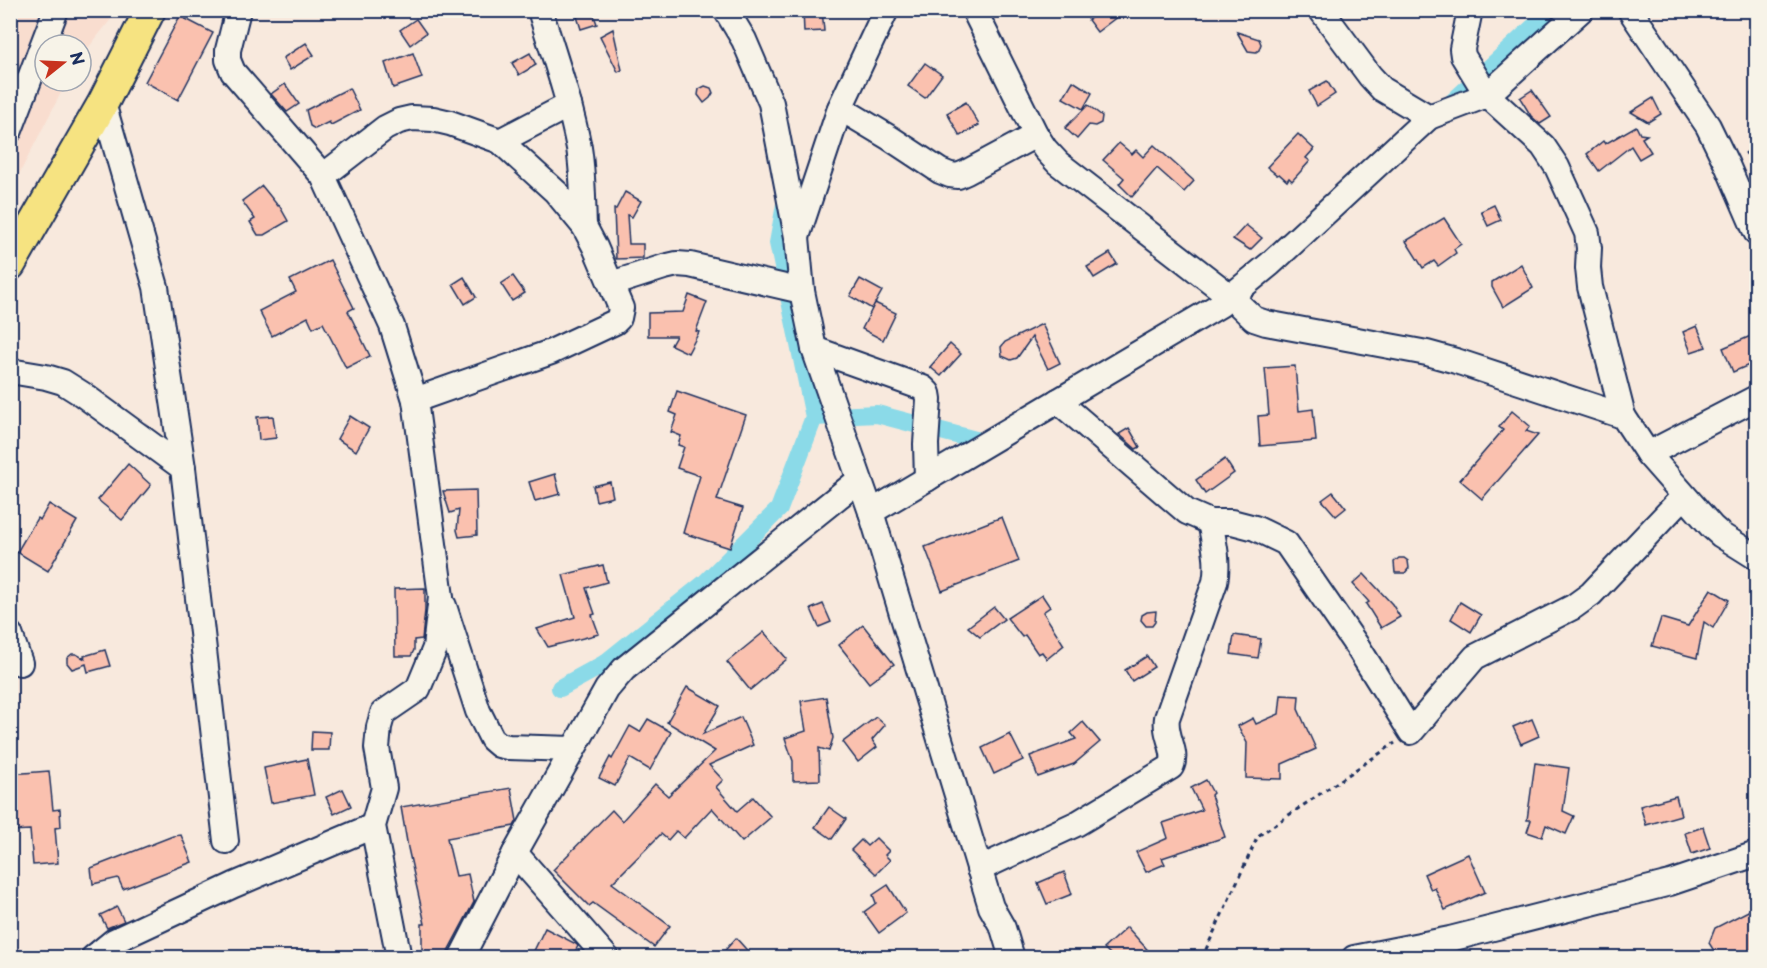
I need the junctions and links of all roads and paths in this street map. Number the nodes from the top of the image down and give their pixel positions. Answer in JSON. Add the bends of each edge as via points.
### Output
{"nodes":[{"id":1,"x":56,"y":10,"type":"edge"},
{"id":2,"x":150,"y":10,"type":"edge"},
{"id":3,"x":238,"y":10,"type":"edge"},
{"id":4,"x":540,"y":10,"type":"edge"},
{"id":5,"x":726,"y":10,"type":"edge"},
{"id":6,"x":886,"y":10,"type":"edge"},
{"id":7,"x":1322,"y":10,"type":"edge"},
{"id":8,"x":1470,"y":10,"type":"edge"},
{"id":9,"x":1581,"y":10,"type":"edge"},
{"id":10,"x":1630,"y":10,"type":"edge"},
{"id":11,"x":975,"y":11,"type":"edge"},
{"id":12,"x":1487,"y":95,"type":"junction"},
{"id":13,"x":103,"y":103,"type":"junction"},
{"id":14,"x":569,"y":105,"type":"junction"},
{"id":15,"x":840,"y":108,"type":"junction"},
{"id":16,"x":1429,"y":117,"type":"junction"},
{"id":17,"x":10,"y":130,"type":"edge"},
{"id":18,"x":1036,"y":135,"type":"junction"},
{"id":19,"x":500,"y":141,"type":"junction"},
{"id":20,"x":323,"y":176,"type":"junction"},
{"id":21,"x":584,"y":226,"type":"junction"},
{"id":22,"x":1756,"y":232,"type":"edge"},
{"id":23,"x":797,"y":237,"type":"junction"},
{"id":24,"x":10,"y":265,"type":"edge"},
{"id":25,"x":611,"y":284,"type":"junction"},
{"id":26,"x":802,"y":291,"type":"junction"},
{"id":27,"x":1230,"y":296,"type":"junction"},
{"id":28,"x":814,"y":349,"type":"junction"},
{"id":29,"x":10,"y":371,"type":"edge"},
{"id":30,"x":1756,"y":398,"type":"edge"},
{"id":31,"x":416,"y":400,"type":"junction"},
{"id":32,"x":1058,"y":401,"type":"junction"},
{"id":33,"x":1623,"y":416,"type":"junction"},
{"id":34,"x":1648,"y":454,"type":"junction"},
{"id":35,"x":183,"y":468,"type":"junction"},
{"id":36,"x":927,"y":479,"type":"junction"},
{"id":37,"x":859,"y":480,"type":"junction"},
{"id":38,"x":1684,"y":496,"type":"junction"},
{"id":39,"x":871,"y":512,"type":"junction"},
{"id":40,"x":1210,"y":522,"type":"junction"},
{"id":41,"x":1756,"y":557,"type":"edge"},
{"id":42,"x":441,"y":597,"type":"junction"},
{"id":43,"x":10,"y":634,"type":"edge"},
{"id":44,"x":20,"y":663,"type":"dead end"},
{"id":45,"x":1411,"y":732,"type":"junction"},
{"id":46,"x":573,"y":749,"type":"junction"},
{"id":47,"x":373,"y":826,"type":"junction"},
{"id":48,"x":226,"y":840,"type":"dead end"},
{"id":49,"x":515,"y":853,"type":"junction"},
{"id":50,"x":1756,"y":854,"type":"edge"},
{"id":51,"x":979,"y":868,"type":"junction"},
{"id":52,"x":991,"y":907,"type":"junction"},
{"id":53,"x":93,"y":957,"type":"edge"},
{"id":54,"x":399,"y":957,"type":"edge"},
{"id":55,"x":461,"y":957,"type":"edge"},
{"id":56,"x":607,"y":957,"type":"edge"},
{"id":57,"x":998,"y":957,"type":"edge"},
{"id":58,"x":1012,"y":957,"type":"edge"},
{"id":59,"x":1202,"y":957,"type":"edge"},
{"id":60,"x":1354,"y":957,"type":"edge"}],
"edges":[{"from":1,"to":17,"type":"street"},
{"from":2,"to":13,"type":"main road"},
{"from":3,"to":20,"type":"street","via":[[228,50],[233,72]]},
{"from":4,"to":14,"type":"street"},
{"from":5,"to":23,"type":"street","via":[[744,40],[771,103]]},
{"from":6,"to":15,"type":"street"},
{"from":7,"to":16,"type":"street","via":[[1382,89]]},
{"from":8,"to":12,"type":"street","via":[[1463,56]]},
{"from":9,"to":12,"type":"street"},
{"from":10,"to":22,"type":"street","via":[[1708,126]]},
{"from":11,"to":18,"type":"street"},
{"from":12,"to":16,"type":"street"},
{"from":12,"to":33,"type":"street","via":[[1543,146],[1557,166],[1587,233],[1590,287]]},
{"from":13,"to":24,"type":"main road"},
{"from":13,"to":35,"type":"street","via":[[156,287]]},
{"from":14,"to":19,"type":"street"},
{"from":14,"to":21,"type":"street","via":[[582,170]]},
{"from":15,"to":18,"type":"street","via":[[950,176],[968,172]]},
{"from":15,"to":23,"type":"street"},
{"from":16,"to":27,"type":"street"},
{"from":18,"to":27,"type":"street","via":[[1058,163]]},
{"from":19,"to":20,"type":"street","via":[[450,123],[412,118],[385,128]]},
{"from":19,"to":21,"type":"street","via":[[556,192]]},
{"from":20,"to":31,"type":"street","via":[[392,326]]},
{"from":21,"to":25,"type":"street"},
{"from":23,"to":26,"type":"street"},
{"from":25,"to":26,"type":"street","via":[[677,264]]},
{"from":25,"to":31,"type":"street","via":[[621,308],[620,318],[615,322],[551,352]]},
{"from":26,"to":28,"type":"street"},
{"from":27,"to":32,"type":"street"},
{"from":27,"to":33,"type":"street","via":[[1254,319],[1266,323],[1427,353]]},
{"from":28,"to":36,"type":"street","via":[[926,390]]},
{"from":28,"to":37,"type":"street"},
{"from":29,"to":35,"type":"street","via":[[63,382]]},
{"from":30,"to":34,"type":"street"},
{"from":31,"to":42,"type":"street"},
{"from":32,"to":36,"type":"street"},
{"from":32,"to":40,"type":"street","via":[[1187,512]]},
{"from":33,"to":34,"type":"street"},
{"from":34,"to":38,"type":"street"},
{"from":35,"to":48,"type":"street"},
{"from":36,"to":39,"type":"street"},
{"from":37,"to":39,"type":"street"},
{"from":37,"to":46,"type":"street","via":[[624,669],[607,689]]},
{"from":38,"to":41,"type":"street","via":[[1721,535]]},
{"from":38,"to":45,"type":"street","via":[[1591,594],[1574,607],[1475,657]]},
{"from":39,"to":51,"type":"street"},
{"from":40,"to":45,"type":"street","via":[[1256,528],[1286,543]]},
{"from":40,"to":51,"type":"street","via":[[1217,572],[1167,718],[1174,759],[1171,767],[1078,824]]},
{"from":42,"to":46,"type":"street","via":[[478,711],[492,739],[508,747]]},
{"from":42,"to":47,"type":"street","via":[[435,648],[418,689],[383,713],[377,748],[384,788]]},
{"from":43,"to":44,"type":"street"},
{"from":45,"to":59,"type":"path","via":[[1258,836]]},
{"from":46,"to":49,"type":"street"},
{"from":47,"to":53,"type":"street","via":[[223,890],[114,941]]},
{"from":47,"to":54,"type":"street"},
{"from":49,"to":55,"type":"street"},
{"from":49,"to":56,"type":"street"},
{"from":50,"to":60,"type":"street","via":[[1647,889],[1450,939]]},
{"from":51,"to":52,"type":"street"},
{"from":52,"to":57,"type":"street","via":[[991,933]]},
{"from":52,"to":58,"type":"street"}]}
